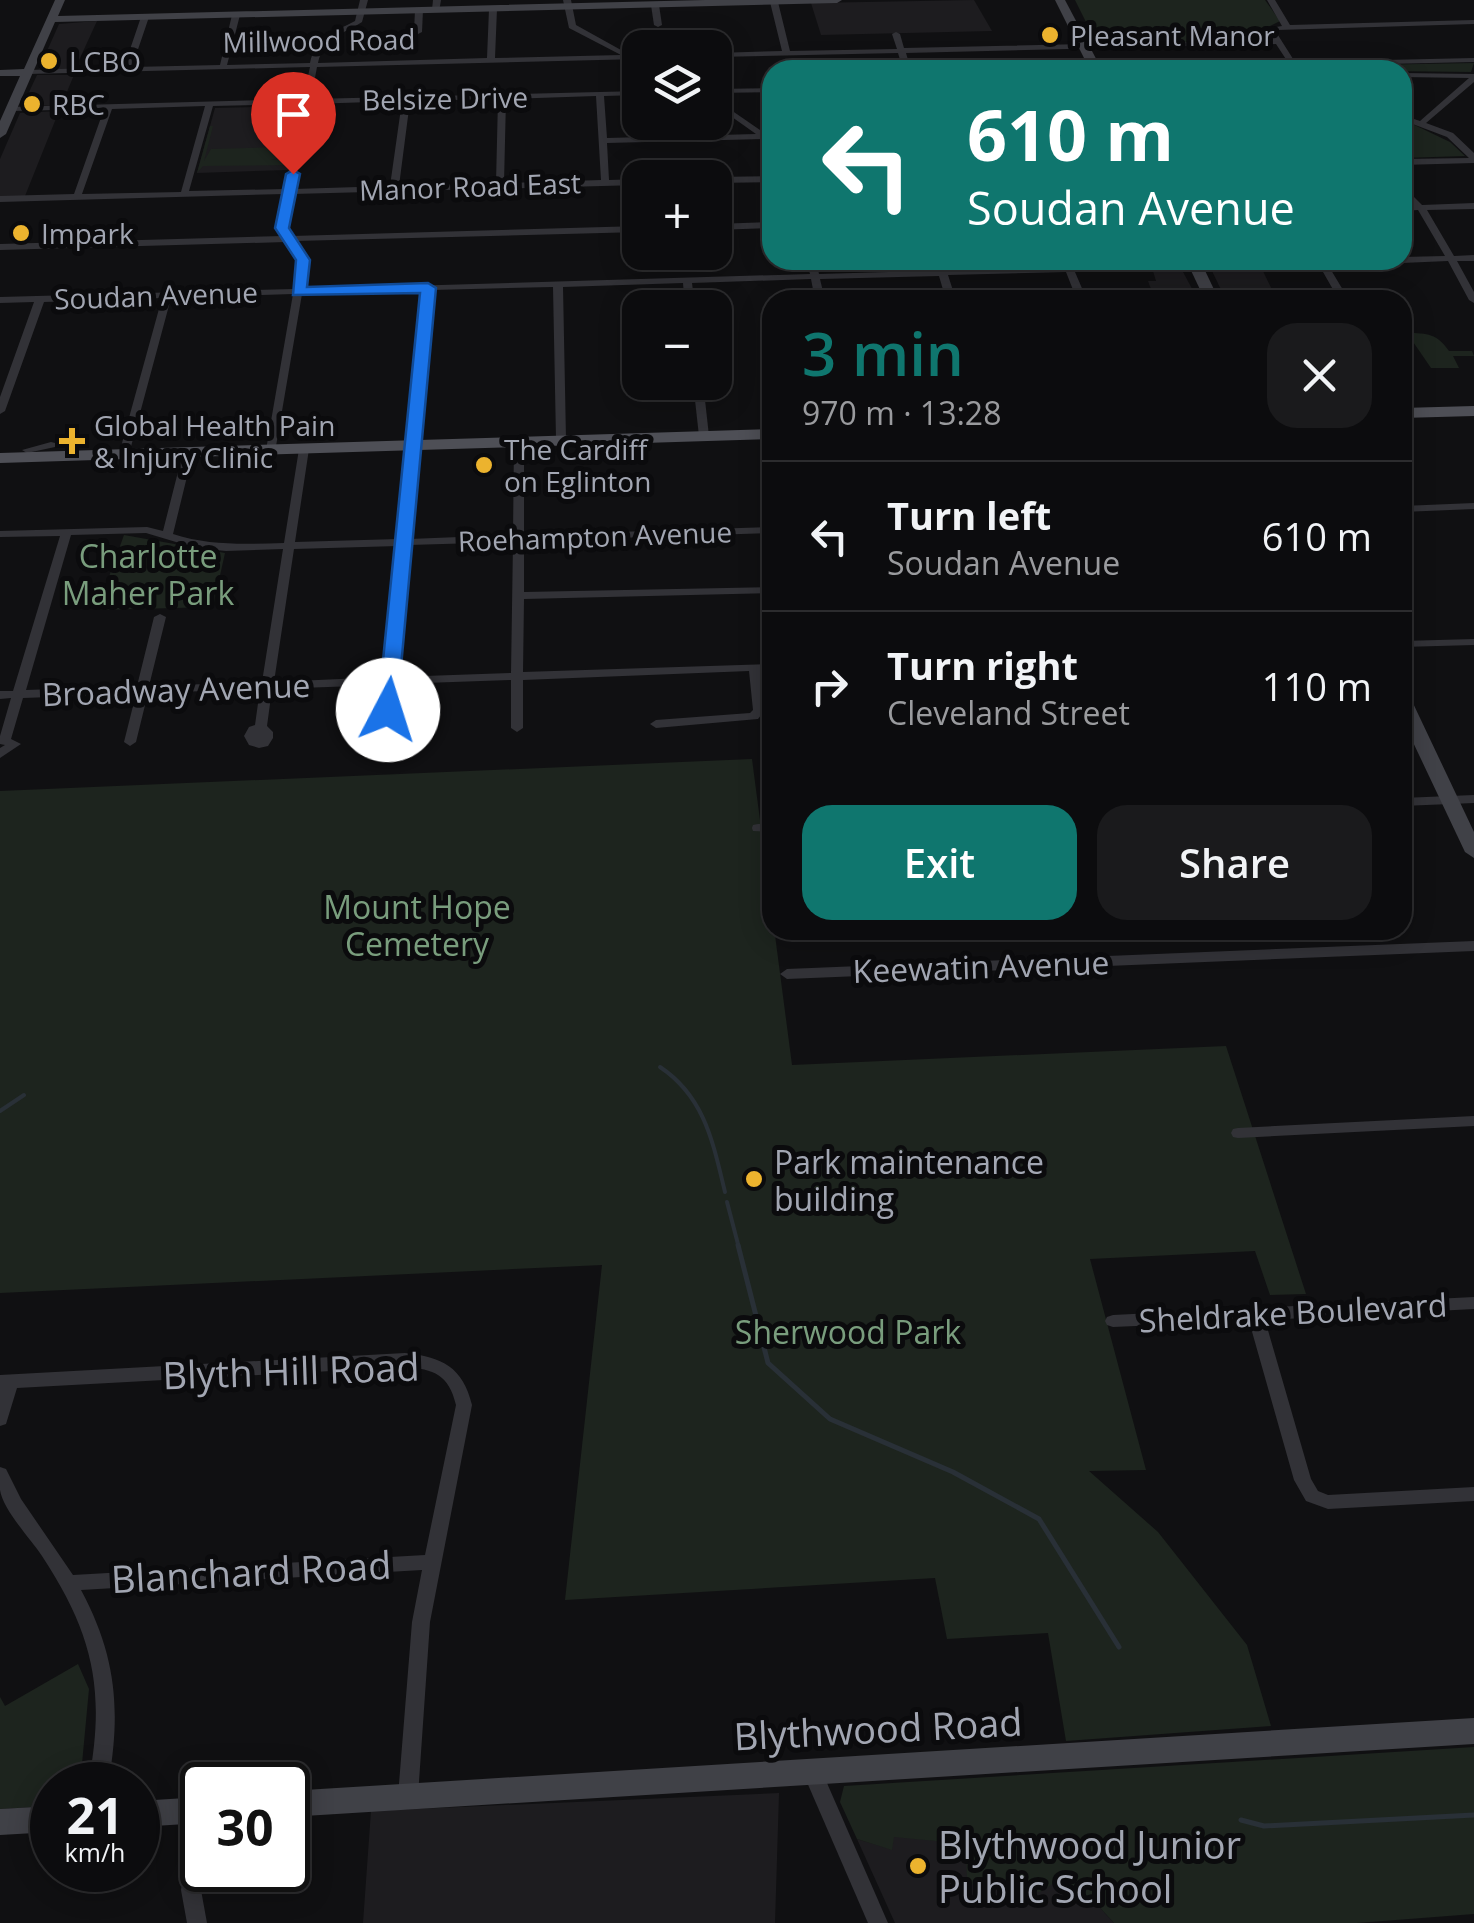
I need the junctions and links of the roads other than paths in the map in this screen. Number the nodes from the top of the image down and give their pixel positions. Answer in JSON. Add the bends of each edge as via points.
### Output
{"nodes":[{"id":1,"x":60,"y":0,"type":"edge"},
{"id":2,"x":837,"y":0,"type":"edge"},
{"id":3,"x":1060,"y":0,"type":"edge"},
{"id":4,"x":1270,"y":0,"type":"edge"},
{"id":5,"x":691,"y":2,"type":"edge"},
{"id":6,"x":774,"y":2,"type":"edge"},
{"id":7,"x":568,"y":3,"type":"edge"},
{"id":8,"x":654,"y":4,"type":"junction"},
{"id":9,"x":437,"y":5,"type":"edge"},
{"id":10,"x":364,"y":6,"type":"edge"},
{"id":11,"x":493,"y":9,"type":"junction"},
{"id":12,"x":420,"y":10,"type":"junction"},
{"id":13,"x":236,"y":15,"type":"junction"},
{"id":14,"x":145,"y":17,"type":"junction"},
{"id":15,"x":52,"y":19,"type":"junction"},
{"id":16,"x":1474,"y":22,"type":"edge"},
{"id":17,"x":658,"y":26,"type":"dead end"},
{"id":18,"x":1287,"y":27,"type":"junction"},
{"id":19,"x":418,"y":32,"type":"dead end"},
{"id":20,"x":896,"y":34,"type":"dead end"},
{"id":21,"x":1278,"y":42,"type":"junction"},
{"id":22,"x":1084,"y":47,"type":"junction"},
{"id":23,"x":622,"y":51,"type":"edge"},
{"id":24,"x":901,"y":51,"type":"junction"},
{"id":25,"x":787,"y":54,"type":"junction"},
{"id":26,"x":732,"y":55,"type":"edge"},
{"id":27,"x":622,"y":59,"type":"edge"},
{"id":28,"x":491,"y":60,"type":"junction"},
{"id":29,"x":904,"y":60,"type":"edge"},
{"id":30,"x":1091,"y":60,"type":"edge"},
{"id":31,"x":1290,"y":60,"type":"edge"},
{"id":32,"x":1474,"y":60,"type":"edge"},
{"id":33,"x":1412,"y":62,"type":"edge"},
{"id":34,"x":314,"y":65,"type":"junction"},
{"id":35,"x":223,"y":68,"type":"junction"},
{"id":36,"x":127,"y":70,"type":"junction"},
{"id":37,"x":28,"y":72,"type":"junction"},
{"id":38,"x":0,"y":73,"type":"edge"},
{"id":39,"x":1412,"y":75,"type":"edge"},
{"id":40,"x":1474,"y":77,"type":"edge"},
{"id":41,"x":762,"y":90,"type":"edge"},
{"id":42,"x":732,"y":91,"type":"edge"},
{"id":43,"x":1461,"y":91,"type":"junction"},
{"id":44,"x":1474,"y":94,"type":"edge"},
{"id":45,"x":622,"y":95,"type":"edge"},
{"id":46,"x":502,"y":97,"type":"junction"},
{"id":47,"x":600,"y":98,"type":"junction"},
{"id":48,"x":762,"y":98,"type":"edge"},
{"id":49,"x":406,"y":99,"type":"junction"},
{"id":50,"x":732,"y":99,"type":"edge"},
{"id":51,"x":622,"y":100,"type":"edge"},
{"id":52,"x":308,"y":102,"type":"junction"},
{"id":53,"x":209,"y":104,"type":"junction"},
{"id":54,"x":110,"y":107,"type":"junction"},
{"id":55,"x":11,"y":110,"type":"junction"},
{"id":56,"x":732,"y":112,"type":"edge"},
{"id":57,"x":1412,"y":118,"type":"edge"},
{"id":58,"x":1424,"y":121,"type":"junction"},
{"id":59,"x":762,"y":133,"type":"edge"},
{"id":60,"x":0,"y":134,"type":"edge"},
{"id":61,"x":762,"y":139,"type":"edge"},
{"id":62,"x":603,"y":141,"type":"junction"},
{"id":63,"x":1474,"y":159,"type":"edge"},
{"id":64,"x":1412,"y":162,"type":"edge"},
{"id":65,"x":762,"y":179,"type":"edge"},
{"id":66,"x":732,"y":180,"type":"edge"},
{"id":67,"x":605,"y":183,"type":"junction"},
{"id":68,"x":622,"y":183,"type":"edge"},
{"id":69,"x":500,"y":186,"type":"junction"},
{"id":70,"x":394,"y":188,"type":"junction"},
{"id":71,"x":290,"y":192,"type":"junction"},
{"id":72,"x":184,"y":194,"type":"junction"},
{"id":73,"x":77,"y":198,"type":"junction"},
{"id":74,"x":1412,"y":199,"type":"edge"},
{"id":75,"x":0,"y":200,"type":"edge"},
{"id":76,"x":1474,"y":206,"type":"edge"},
{"id":77,"x":1412,"y":208,"type":"edge"},
{"id":78,"x":1420,"y":208,"type":"junction"},
{"id":79,"x":762,"y":226,"type":"edge"},
{"id":80,"x":732,"y":227,"type":"edge"},
{"id":81,"x":622,"y":229,"type":"edge"},
{"id":82,"x":287,"y":238,"type":"junction"},
{"id":83,"x":0,"y":247,"type":"edge"},
{"id":84,"x":1449,"y":258,"type":"junction"},
{"id":85,"x":1474,"y":258,"type":"edge"},
{"id":86,"x":1412,"y":260,"type":"edge"},
{"id":87,"x":813,"y":270,"type":"edge"},
{"id":88,"x":1070,"y":270,"type":"joint"},
{"id":89,"x":942,"y":273,"type":"junction"},
{"id":90,"x":815,"y":277,"type":"junction"},
{"id":91,"x":687,"y":280,"type":"junction"},
{"id":92,"x":558,"y":284,"type":"junction"},
{"id":93,"x":428,"y":288,"type":"junction"},
{"id":94,"x":688,"y":290,"type":"edge"},
{"id":95,"x":818,"y":290,"type":"edge"},
{"id":96,"x":948,"y":290,"type":"edge"},
{"id":97,"x":1078,"y":290,"type":"edge"},
{"id":98,"x":299,"y":292,"type":"junction"},
{"id":99,"x":168,"y":295,"type":"junction"},
{"id":100,"x":40,"y":299,"type":"junction"},
{"id":101,"x":0,"y":300,"type":"edge"},
{"id":102,"x":1474,"y":300,"type":"edge"},
{"id":103,"x":700,"y":400,"type":"edge"},
{"id":104,"x":1412,"y":409,"type":"edge"},
{"id":105,"x":0,"y":411,"type":"edge"},
{"id":106,"x":1474,"y":411,"type":"edge"},
{"id":107,"x":762,"y":434,"type":"edge"},
{"id":108,"x":704,"y":436,"type":"junction"},
{"id":109,"x":561,"y":439,"type":"junction"},
{"id":110,"x":519,"y":440,"type":"junction"},
{"id":111,"x":413,"y":444,"type":"junction"},
{"id":112,"x":51,"y":445,"type":"dead end"},
{"id":113,"x":304,"y":449,"type":"junction"},
{"id":114,"x":26,"y":450,"type":"dead end"},
{"id":115,"x":270,"y":450,"type":"junction"},
{"id":116,"x":188,"y":452,"type":"junction"},
{"id":117,"x":124,"y":454,"type":"junction"},
{"id":118,"x":0,"y":458,"type":"edge"},
{"id":119,"x":1474,"y":506,"type":"edge"},
{"id":120,"x":1412,"y":508,"type":"edge"},
{"id":121,"x":762,"y":530,"type":"edge"},
{"id":122,"x":66,"y":532,"type":"junction"},
{"id":123,"x":0,"y":534,"type":"edge"},
{"id":124,"x":168,"y":534,"type":"junction"},
{"id":125,"x":518,"y":538,"type":"junction"},
{"id":126,"x":402,"y":541,"type":"junction"},
{"id":127,"x":287,"y":546,"type":"junction"},
{"id":128,"x":762,"y":590,"type":"edge"},
{"id":129,"x":518,"y":596,"type":"junction"},
{"id":130,"x":160,"y":617,"type":"dead end"},
{"id":131,"x":1474,"y":642,"type":"edge"},
{"id":132,"x":1412,"y":644,"type":"edge"},
{"id":133,"x":754,"y":667,"type":"junction"},
{"id":134,"x":762,"y":667,"type":"edge"},
{"id":135,"x":518,"y":677,"type":"junction"},
{"id":136,"x":390,"y":682,"type":"junction"},
{"id":137,"x":267,"y":687,"type":"junction"},
{"id":138,"x":143,"y":691,"type":"junction"},
{"id":139,"x":18,"y":694,"type":"junction"},
{"id":140,"x":0,"y":695,"type":"edge"},
{"id":141,"x":1412,"y":720,"type":"edge"},
{"id":142,"x":656,"y":724,"type":"dead end"},
{"id":143,"x":517,"y":728,"type":"dead end"},
{"id":144,"x":260,"y":730,"type":"dead end"},
{"id":145,"x":385,"y":732,"type":"dead end"},
{"id":146,"x":3,"y":740,"type":"edge"},
{"id":147,"x":130,"y":742,"type":"dead end"},
{"id":148,"x":0,"y":754,"type":"edge"},
{"id":149,"x":1474,"y":799,"type":"edge"},
{"id":150,"x":1450,"y":801,"type":"junction"},
{"id":151,"x":1412,"y":802,"type":"edge"},
{"id":152,"x":1474,"y":852,"type":"edge"},
{"id":153,"x":1474,"y":946,"type":"edge"},
{"id":154,"x":787,"y":974,"type":"dead end"},
{"id":155,"x":1474,"y":1121,"type":"edge"},
{"id":156,"x":1238,"y":1133,"type":"dead end"},
{"id":157,"x":1474,"y":1302,"type":"edge"},
{"id":158,"x":1254,"y":1314,"type":"junction"},
{"id":159,"x":1113,"y":1320,"type":"dead end"},
{"id":160,"x":5,"y":1382,"type":"edge"},
{"id":161,"x":0,"y":1419,"type":"edge"},
{"id":162,"x":0,"y":1474,"type":"edge"},
{"id":163,"x":1474,"y":1494,"type":"edge"},
{"id":164,"x":432,"y":1562,"type":"junction"},
{"id":165,"x":70,"y":1583,"type":"junction"},
{"id":166,"x":1474,"y":1731,"type":"edge"},
{"id":167,"x":102,"y":1762,"type":"edge"},
{"id":168,"x":813,"y":1773,"type":"junction"},
{"id":169,"x":408,"y":1796,"type":"junction"},
{"id":170,"x":310,"y":1803,"type":"edge"},
{"id":171,"x":30,"y":1820,"type":"edge"},
{"id":172,"x":0,"y":1822,"type":"edge"},
{"id":173,"x":191,"y":1892,"type":"edge"},
{"id":174,"x":197,"y":1923,"type":"edge"},
{"id":175,"x":878,"y":1923,"type":"edge"}],
"edges":[{"from":1,"to":15,"type":"street"},
{"from":2,"to":6,"type":"street"},
{"from":3,"to":22,"type":"street"},
{"from":4,"to":18,"type":"street"},
{"from":5,"to":6,"type":"street"},
{"from":5,"to":8,"type":"street"},
{"from":6,"to":25,"type":"street"},
{"from":7,"to":8,"type":"street"},
{"from":7,"to":11,"type":"street"},
{"from":7,"to":23,"type":"street","via":[[572,26]]},
{"from":8,"to":17,"type":"street"},
{"from":9,"to":11,"type":"street"},
{"from":9,"to":12,"type":"street"},
{"from":10,"to":12,"type":"street"},
{"from":10,"to":13,"type":"street"},
{"from":10,"to":34,"type":"street","via":[[358,22],[322,42]]},
{"from":11,"to":28,"type":"street"},
{"from":12,"to":19,"type":"street"},
{"from":13,"to":14,"type":"street"},
{"from":13,"to":35,"type":"street"},
{"from":14,"to":15,"type":"street"},
{"from":14,"to":36,"type":"street"},
{"from":15,"to":37,"type":"street"},
{"from":16,"to":18,"type":"street"},
{"from":18,"to":21,"type":"street","via":[[1272,30]]},
{"from":20,"to":24,"type":"street"},
{"from":21,"to":22,"type":"street"},
{"from":21,"to":31,"type":"street"},
{"from":22,"to":24,"type":"street"},
{"from":22,"to":30,"type":"street"},
{"from":24,"to":25,"type":"street"},
{"from":24,"to":29,"type":"street"},
{"from":25,"to":26,"type":"street"},
{"from":27,"to":28,"type":"street","name":"Millwood Road"},
{"from":28,"to":34,"type":"street","name":"Millwood Road"},
{"from":32,"to":33,"type":"street"},
{"from":34,"to":35,"type":"street","name":"Millwood Road"},
{"from":34,"to":52,"type":"street"},
{"from":35,"to":36,"type":"street","name":"Millwood Road"},
{"from":36,"to":37,"type":"street","name":"Millwood Road"},
{"from":37,"to":38,"type":"street","name":"Millwood Road"},
{"from":37,"to":55,"type":"street"},
{"from":39,"to":40,"type":"street"},
{"from":40,"to":43,"type":"street"},
{"from":41,"to":42,"type":"street"},
{"from":43,"to":44,"type":"street"},
{"from":43,"to":58,"type":"street"},
{"from":45,"to":47,"type":"street","name":"Belsize Drive"},
{"from":46,"to":47,"type":"street","name":"Belsize Drive"},
{"from":46,"to":49,"type":"street","name":"Belsize Drive"},
{"from":46,"to":69,"type":"street"},
{"from":47,"to":51,"type":"street","name":"Belsize Drive"},
{"from":47,"to":62,"type":"street"},
{"from":48,"to":50,"type":"street"},
{"from":49,"to":52,"type":"street","name":"Belsize Drive"},
{"from":49,"to":70,"type":"street"},
{"from":52,"to":53,"type":"street","name":"Belsize Drive"},
{"from":52,"to":71,"type":"street"},
{"from":53,"to":54,"type":"street","name":"Belsize Drive"},
{"from":53,"to":72,"type":"street"},
{"from":54,"to":55,"type":"street","name":"Belsize Drive"},
{"from":54,"to":73,"type":"street"},
{"from":55,"to":60,"type":"street"},
{"from":56,"to":59,"type":"street"},
{"from":57,"to":58,"type":"street"},
{"from":58,"to":63,"type":"street"},
{"from":61,"to":62,"type":"street"},
{"from":62,"to":67,"type":"street"},
{"from":63,"to":64,"type":"street"},
{"from":65,"to":66,"type":"street"},
{"from":67,"to":68,"type":"street","name":"Manor Road East"},
{"from":67,"to":69,"type":"street","name":"Manor Road East"},
{"from":69,"to":70,"type":"street","name":"Manor Road East"},
{"from":70,"to":71,"type":"street","name":"Manor Road East"},
{"from":71,"to":72,"type":"street","name":"Manor Road East"},
{"from":71,"to":82,"type":"street","via":[[282,228]]},
{"from":72,"to":73,"type":"street","name":"Manor Road East"},
{"from":73,"to":75,"type":"street","name":"Manor Road East"},
{"from":74,"to":78,"type":"street"},
{"from":76,"to":78,"type":"street"},
{"from":77,"to":78,"type":"street"},
{"from":78,"to":84,"type":"street"},
{"from":79,"to":80,"type":"street"},
{"from":81,"to":82,"type":"street"},
{"from":82,"to":83,"type":"street"},
{"from":82,"to":98,"type":"street","via":[[303,260]]},
{"from":84,"to":85,"type":"street"},
{"from":84,"to":86,"type":"street"},
{"from":84,"to":102,"type":"street"},
{"from":87,"to":90,"type":"street"},
{"from":88,"to":89,"type":"street","name":"Soudan Avenue"},
{"from":88,"to":97,"type":"street"},
{"from":89,"to":90,"type":"street","name":"Soudan Avenue"},
{"from":89,"to":96,"type":"street"},
{"from":90,"to":91,"type":"street","name":"Soudan Avenue"},
{"from":90,"to":95,"type":"street"},
{"from":91,"to":92,"type":"street","name":"Soudan Avenue"},
{"from":91,"to":94,"type":"street"},
{"from":92,"to":93,"type":"street","name":"Soudan Avenue"},
{"from":92,"to":109,"type":"street"},
{"from":93,"to":98,"type":"street","name":"Soudan Avenue"},
{"from":93,"to":111,"type":"street"},
{"from":98,"to":99,"type":"street","name":"Soudan Avenue"},
{"from":98,"to":115,"type":"street"},
{"from":99,"to":100,"type":"street","name":"Soudan Avenue"},
{"from":99,"to":117,"type":"street"},
{"from":100,"to":101,"type":"street","name":"Soudan Avenue"},
{"from":100,"to":105,"type":"street"},
{"from":103,"to":108,"type":"street"},
{"from":104,"to":106,"type":"main road"},
{"from":107,"to":108,"type":"main road"},
{"from":108,"to":109,"type":"main road"},
{"from":109,"to":110,"type":"main road"},
{"from":110,"to":111,"type":"main road"},
{"from":110,"to":125,"type":"street"},
{"from":111,"to":113,"type":"main road"},
{"from":111,"to":126,"type":"street"},
{"from":112,"to":114,"type":"street"},
{"from":113,"to":115,"type":"main road"},
{"from":113,"to":127,"type":"street"},
{"from":115,"to":116,"type":"main road"},
{"from":116,"to":117,"type":"main road"},
{"from":116,"to":124,"type":"street"},
{"from":117,"to":118,"type":"main road"},
{"from":119,"to":120,"type":"street"},
{"from":121,"to":125,"type":"street","name":"Roehampton Avenue"},
{"from":122,"to":123,"type":"street","name":"Roehampton Avenue"},
{"from":122,"to":124,"type":"street","name":"Roehampton Avenue"},
{"from":122,"to":139,"type":"street"},
{"from":124,"to":127,"type":"street","name":"Roehampton Avenue","via":[[212,547]]},
{"from":125,"to":126,"type":"street","name":"Roehampton Avenue"},
{"from":125,"to":129,"type":"street"},
{"from":126,"to":127,"type":"street","name":"Roehampton Avenue"},
{"from":126,"to":136,"type":"street"},
{"from":127,"to":137,"type":"street"},
{"from":128,"to":129,"type":"street"},
{"from":129,"to":135,"type":"street"},
{"from":130,"to":138,"type":"street"},
{"from":131,"to":132,"type":"street"},
{"from":133,"to":134,"type":"street","name":"Broadway Avenue"},
{"from":133,"to":135,"type":"street","name":"Broadway Avenue"},
{"from":133,"to":142,"type":"street","via":[[754,716]]},
{"from":135,"to":136,"type":"street","name":"Broadway Avenue"},
{"from":135,"to":143,"type":"street"},
{"from":136,"to":137,"type":"street","name":"Broadway Avenue"},
{"from":136,"to":145,"type":"street"},
{"from":137,"to":138,"type":"street","name":"Broadway Avenue"},
{"from":137,"to":144,"type":"street"},
{"from":138,"to":139,"type":"street","name":"Broadway Avenue"},
{"from":138,"to":147,"type":"street"},
{"from":139,"to":140,"type":"street","name":"Broadway Avenue"},
{"from":139,"to":146,"type":"street"},
{"from":141,"to":150,"type":"street"},
{"from":146,"to":148,"type":"street","via":[[15,746]]},
{"from":149,"to":150,"type":"street"},
{"from":150,"to":151,"type":"street"},
{"from":150,"to":152,"type":"street"},
{"from":153,"to":154,"type":"street","name":"Keewatin Avenue"},
{"from":155,"to":156,"type":"street"},
{"from":157,"to":158,"type":"street","name":"Sheldrake Boulevard"},
{"from":158,"to":159,"type":"street","name":"Sheldrake Boulevard"},
{"from":158,"to":163,"type":"street","via":[[1312,1496],[1328,1502]]},
{"from":160,"to":161,"type":"street"},
{"from":160,"to":164,"type":"street","name":"Blyth Hill Road","via":[[405,1360],[441,1366],[458,1384],[464,1405]]},
{"from":162,"to":165,"type":"street"},
{"from":164,"to":165,"type":"street","name":"Blanchard Road"},
{"from":164,"to":169,"type":"street","name":"Blyth Hill Road"},
{"from":165,"to":167,"type":"street","via":[[107,1676]]},
{"from":166,"to":168,"type":"street","name":"Blythwood Road"},
{"from":168,"to":169,"type":"street","name":"Blythwood Road"},
{"from":168,"to":175,"type":"street"},
{"from":169,"to":170,"type":"street","name":"Blythwood Road"},
{"from":171,"to":172,"type":"street"},
{"from":173,"to":174,"type":"street"}]}
